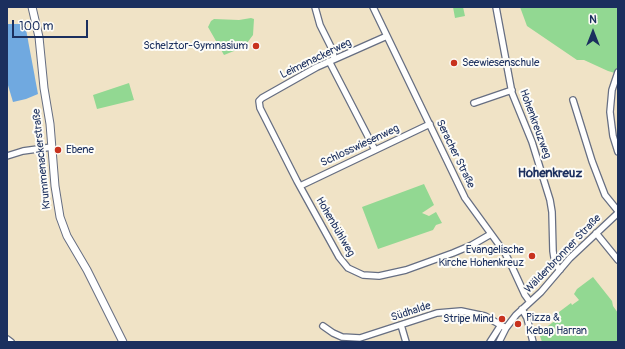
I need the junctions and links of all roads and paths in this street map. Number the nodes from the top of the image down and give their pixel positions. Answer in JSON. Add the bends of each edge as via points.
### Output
{"nodes":[{"id":1,"x":32,"y":7,"type":"edge"},
{"id":2,"x":315,"y":7,"type":"edge"},
{"id":3,"x":373,"y":7,"type":"edge"},
{"id":4,"x":496,"y":7,"type":"edge"},
{"id":5,"x":387,"y":36,"type":"junction"},
{"id":6,"x":332,"y":60,"type":"junction"},
{"id":7,"x":618,"y":72,"type":"edge"},
{"id":8,"x":512,"y":90,"type":"junction"},
{"id":9,"x":573,"y":100,"type":"dead end"},
{"id":10,"x":474,"y":103,"type":"dead end"},
{"id":11,"x":258,"y":104,"type":"joint"},
{"id":12,"x":430,"y":124,"type":"junction"},
{"id":13,"x":52,"y":147,"type":"junction"},
{"id":14,"x":375,"y":150,"type":"junction"},
{"id":15,"x":618,"y":152,"type":"edge"},
{"id":16,"x":7,"y":156,"type":"edge"},
{"id":17,"x":300,"y":186,"type":"junction"},
{"id":18,"x":618,"y":212,"type":"edge"},
{"id":19,"x":596,"y":233,"type":"junction"},
{"id":20,"x":491,"y":234,"type":"junction"},
{"id":21,"x":618,"y":260,"type":"edge"},
{"id":22,"x":560,"y":270,"type":"junction"},
{"id":23,"x":530,"y":302,"type":"junction"},
{"id":24,"x":522,"y":309,"type":"junction"},
{"id":25,"x":401,"y":325,"type":"junction"},
{"id":26,"x":323,"y":326,"type":"dead end"},
{"id":27,"x":504,"y":327,"type":"junction"},
{"id":28,"x":7,"y":339,"type":"edge"},
{"id":29,"x":11,"y":342,"type":"edge"},
{"id":30,"x":123,"y":342,"type":"edge"},
{"id":31,"x":406,"y":342,"type":"edge"},
{"id":32,"x":490,"y":342,"type":"edge"},
{"id":33,"x":499,"y":342,"type":"edge"},
{"id":34,"x":533,"y":342,"type":"edge"}],
"edges":[{"from":1,"to":13,"type":"main road","name":"Krummenackerstraße","via":[[39,37]]},
{"from":2,"to":6,"type":"street","via":[[320,25],[333,51]]},
{"from":3,"to":5,"type":"street","name":"Seracher Straße"},
{"from":4,"to":8,"type":"street","name":"Hohenkreuzweg"},
{"from":5,"to":6,"type":"street","name":"Leimenackerweg"},
{"from":5,"to":12,"type":"street","name":"Seracher Straße"},
{"from":6,"to":11,"type":"street","name":"Leimenackerweg","via":[[262,98]]},
{"from":6,"to":14,"type":"street"},
{"from":7,"to":15,"type":"street","via":[[612,90],[610,112]]},
{"from":8,"to":10,"type":"street"},
{"from":8,"to":22,"type":"street","name":"Hohenkreuzweg","via":[[550,197],[553,251],[555,264]]},
{"from":9,"to":18,"type":"street","via":[[605,195]]},
{"from":11,"to":17,"type":"street","name":"Hohenbühlweg"},
{"from":12,"to":14,"type":"street","name":"Schlosswiesenweg"},
{"from":12,"to":20,"type":"street","name":"Seracher Straße","via":[[465,198]]},
{"from":13,"to":16,"type":"street"},
{"from":13,"to":30,"type":"main road","name":"Krummenackerstraße","via":[[56,198],[63,228]]},
{"from":14,"to":17,"type":"street","name":"Schlosswiesenweg"},
{"from":17,"to":20,"type":"street","name":"Hohenbühlweg","via":[[339,257],[348,268],[364,275],[383,276],[406,270],[462,249]]},
{"from":18,"to":19,"type":"street","name":"Wäldenbronner Straße"},
{"from":19,"to":21,"type":"street"},
{"from":19,"to":22,"type":"street","name":"Wäldenbronner Straße"},
{"from":20,"to":23,"type":"street","name":"Seracher Straße","via":[[508,259]]},
{"from":22,"to":23,"type":"street","name":"Wäldenbronner Straße"},
{"from":23,"to":24,"type":"street","name":"Wäldenbronner Straße"},
{"from":24,"to":27,"type":"street","name":"Wäldenbronner Straße"},
{"from":24,"to":34,"type":"street"},
{"from":25,"to":26,"type":"street","name":"Südhalde","via":[[368,337],[353,339],[336,334]]},
{"from":25,"to":27,"type":"street","name":"Südhalde","via":[[441,312],[461,311],[492,319]]},
{"from":25,"to":31,"type":"street"},
{"from":27,"to":32,"type":"street"},
{"from":27,"to":33,"type":"street"},
{"from":28,"to":29,"type":"street"}]}
